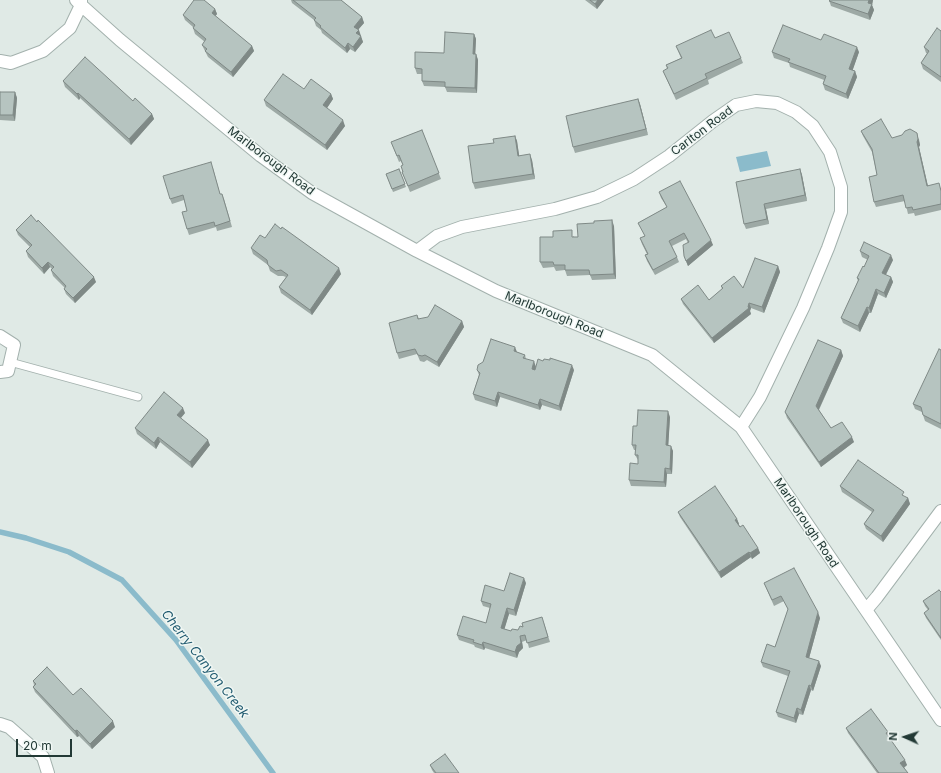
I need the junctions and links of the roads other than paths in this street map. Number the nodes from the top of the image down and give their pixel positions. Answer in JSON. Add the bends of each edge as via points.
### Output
{"nodes":[{"id":1,"x":79,"y":2,"type":"edge"},
{"id":2,"x":0,"y":61,"type":"edge"},
{"id":3,"x":417,"y":251,"type":"junction"},
{"id":4,"x":0,"y":336,"type":"edge"},
{"id":5,"x":10,"y":362,"type":"junction"},
{"id":6,"x":0,"y":372,"type":"edge"},
{"id":7,"x":138,"y":397,"type":"dead end"},
{"id":8,"x":741,"y":427,"type":"junction"},
{"id":9,"x":941,"y":511,"type":"edge"},
{"id":10,"x":866,"y":610,"type":"junction"},
{"id":11,"x":941,"y":720,"type":"edge"},
{"id":12,"x":0,"y":724,"type":"edge"},
{"id":13,"x":48,"y":773,"type":"edge"}],
"edges":[{"from":1,"to":2,"type":"street","via":[[70,28],[43,51],[11,63]]},
{"from":1,"to":3,"type":"street","name":"Marlborough Road","via":[[120,40],[312,193]]},
{"from":3,"to":8,"type":"street","name":"Marlborough Road","via":[[496,291],[652,355]]},
{"from":3,"to":8,"type":"street","name":"Carlton Road","via":[[437,236],[462,227],[555,209],[597,197],[634,179],[669,156],[713,120],[736,106],[756,101],[777,103],[796,112],[813,126],[830,152],[841,187],[841,212],[803,308],[760,397]]},
{"from":4,"to":5,"type":"street","via":[[14,345]]},
{"from":5,"to":6,"type":"street","via":[[8,371]]},
{"from":5,"to":7,"type":"lane"},
{"from":8,"to":10,"type":"street","name":"Marlborough Road"},
{"from":9,"to":10,"type":"street"},
{"from":10,"to":11,"type":"street","name":"Marlborough Road"},
{"from":12,"to":13,"type":"street","via":[[9,727],[43,757]]}]}
